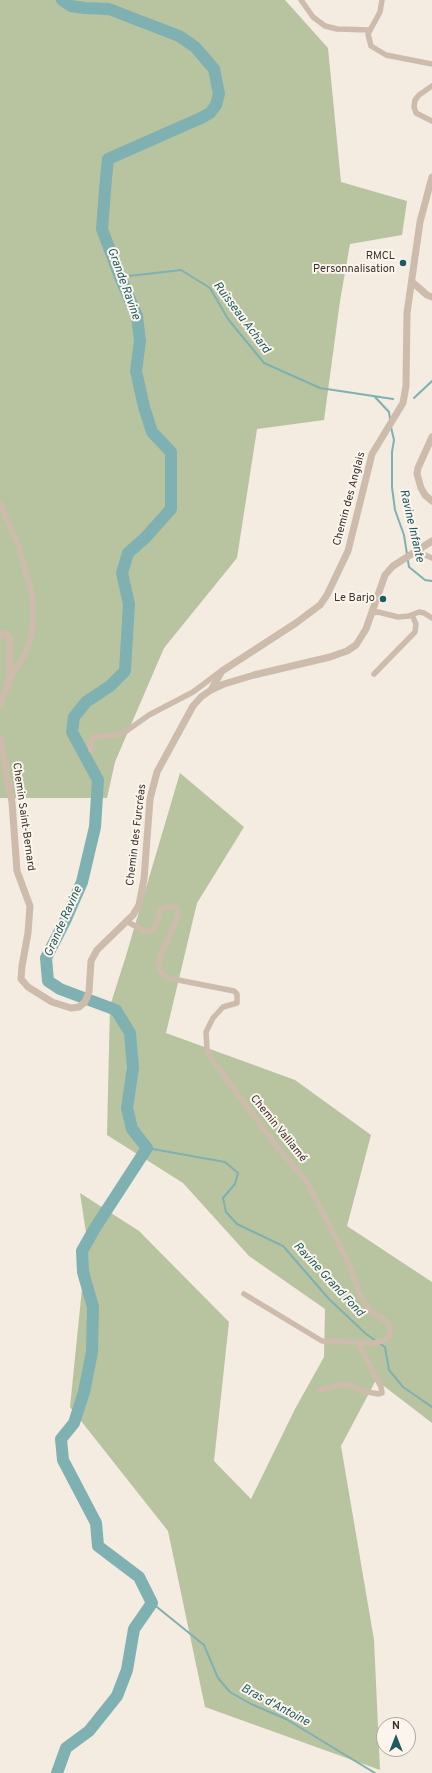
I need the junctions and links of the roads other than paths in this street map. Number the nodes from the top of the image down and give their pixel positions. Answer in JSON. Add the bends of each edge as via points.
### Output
{"nodes":[{"id":1,"x":301,"y":0,"type":"edge"},
{"id":2,"x":382,"y":0,"type":"edge"},
{"id":3,"x":370,"y":30,"type":"junction"},
{"id":4,"x":432,"y":64,"type":"edge"},
{"id":5,"x":432,"y":86,"type":"edge"},
{"id":6,"x":432,"y":122,"type":"edge"},
{"id":7,"x":432,"y":178,"type":"edge"},
{"id":8,"x":430,"y":195,"type":"edge"},
{"id":9,"x":412,"y":282,"type":"junction"},
{"id":10,"x":432,"y":297,"type":"edge"},
{"id":11,"x":432,"y":437,"type":"edge"},
{"id":12,"x":432,"y":501,"type":"edge"},
{"id":13,"x":0,"y":503,"type":"edge"},
{"id":14,"x":432,"y":542,"type":"edge"},
{"id":15,"x":416,"y":551,"type":"junction"},
{"id":16,"x":432,"y":558,"type":"edge"},
{"id":17,"x":372,"y":613,"type":"junction"},
{"id":18,"x":412,"y":615,"type":"junction"},
{"id":19,"x":432,"y":618,"type":"edge"},
{"id":20,"x":0,"y":636,"type":"edge"},
{"id":21,"x":222,"y":671,"type":"junction"},
{"id":22,"x":374,"y":674,"type":"dead end"},
{"id":23,"x":10,"y":679,"type":"junction"},
{"id":24,"x":234,"y":681,"type":"junction"},
{"id":25,"x":211,"y":690,"type":"junction"},
{"id":26,"x":0,"y":705,"type":"edge"},
{"id":27,"x":0,"y":738,"type":"edge"},
{"id":28,"x":91,"y":750,"type":"dead end"},
{"id":29,"x":126,"y":921,"type":"junction"},
{"id":30,"x":89,"y":992,"type":"joint"},
{"id":31,"x":244,"y":1294,"type":"dead end"},
{"id":32,"x":358,"y":1342,"type":"junction"},
{"id":33,"x":319,"y":1391,"type":"dead end"}],
"edges":[{"from":1,"to":3,"type":"street","via":[[325,26]]},
{"from":2,"to":3,"type":"street","via":[[380,12]]},
{"from":3,"to":4,"type":"street","via":[[368,34],[371,46],[377,51]]},
{"from":5,"to":6,"type":"street","via":[[419,95],[414,107],[416,113]]},
{"from":7,"to":8,"type":"street"},
{"from":8,"to":9,"type":"street","via":[[420,222]]},
{"from":9,"to":10,"type":"street"},
{"from":9,"to":21,"type":"street","name":"Chemin des Anglais","via":[[407,313],[406,386],[403,404],[372,454],[348,551],[327,595],[320,605],[296,623]]},
{"from":11,"to":12,"type":"street","via":[[417,474],[421,488]]},
{"from":13,"to":23,"type":"street","via":[[18,545],[32,598],[33,626],[30,642]]},
{"from":14,"to":15,"type":"street"},
{"from":15,"to":16,"type":"street"},
{"from":15,"to":17,"type":"street","name":"Chemin des Furcréas","via":[[393,566],[385,575]]},
{"from":17,"to":18,"type":"street","via":[[398,617]]},
{"from":17,"to":24,"type":"street","name":"Chemin des Furcréas","via":[[361,639],[347,651]]},
{"from":18,"to":19,"type":"street","via":[[419,612]]},
{"from":18,"to":22,"type":"street","via":[[416,624],[415,632]]},
{"from":20,"to":23,"type":"street","via":[[7,634],[10,638]]},
{"from":21,"to":24,"type":"street","via":[[222,678]]},
{"from":21,"to":25,"type":"street","name":"Chemin des Anglais"},
{"from":21,"to":28,"type":"street","name":"Chemin des Anglais","via":[[193,692],[149,715],[125,732],[94,738],[90,742]]},
{"from":23,"to":26,"type":"street"},
{"from":24,"to":25,"type":"street","name":"Chemin des Furcréas"},
{"from":25,"to":29,"type":"street","name":"Chemin des Furcréas","via":[[193,706],[157,772],[150,799],[142,895],[133,915]]},
{"from":27,"to":30,"type":"street","name":"Chemin Saint-Bernard","via":[[12,802],[17,871],[30,906],[21,979],[28,987],[52,1002],[71,1008],[85,1002]]},
{"from":29,"to":30,"type":"street","name":"Chemin des Furcréas","via":[[97,950],[91,961]]},
{"from":29,"to":32,"type":"street","name":"Chemin Valliamé","via":[[144,931],[150,931],[155,927],[162,910],[172,906],[176,908],[177,919],[159,964],[163,975],[175,980],[234,991],[237,994],[237,1003],[223,1006],[213,1018],[206,1032],[207,1050],[278,1148],[307,1182],[349,1264],[361,1297],[370,1311],[390,1326],[388,1338],[383,1341]]},
{"from":31,"to":32,"type":"street","name":"Chemin Valliamé","via":[[322,1340]]},
{"from":32,"to":33,"type":"street","via":[[382,1393],[363,1391],[345,1385]]}]}
